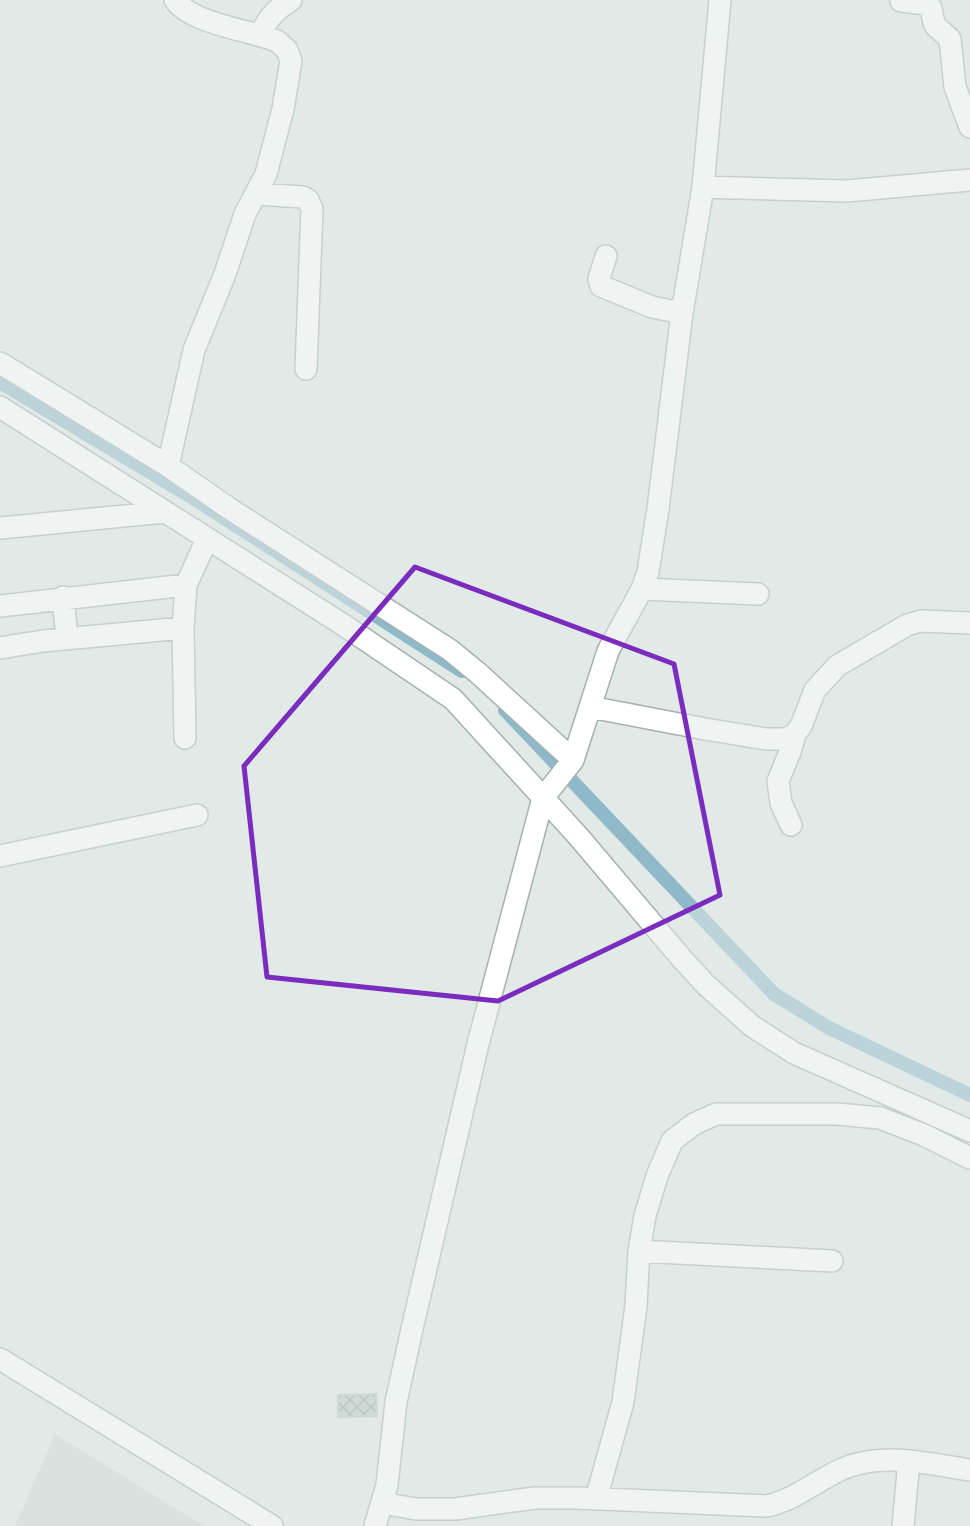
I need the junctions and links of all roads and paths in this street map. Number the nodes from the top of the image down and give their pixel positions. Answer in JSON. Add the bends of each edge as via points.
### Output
{"nodes":[{"id":1,"x":175,"y":0,"type":"edge"},
{"id":2,"x":291,"y":0,"type":"edge"},
{"id":3,"x":720,"y":0,"type":"edge"},
{"id":4,"x":901,"y":1,"type":"edge"},
{"id":5,"x":260,"y":35,"type":"junction"},
{"id":6,"x":962,"y":65,"type":"edge"},
{"id":7,"x":970,"y":127,"type":"edge"},
{"id":8,"x":970,"y":180,"type":"edge"},
{"id":9,"x":703,"y":187,"type":"junction"},
{"id":10,"x":256,"y":194,"type":"junction"},
{"id":11,"x":606,"y":256,"type":"dead end"},
{"id":12,"x":682,"y":313,"type":"junction"},
{"id":13,"x":0,"y":363,"type":"edge"},
{"id":14,"x":306,"y":369,"type":"dead end"},
{"id":15,"x":0,"y":407,"type":"edge"},
{"id":16,"x":168,"y":466,"type":"junction"},
{"id":17,"x":165,"y":512,"type":"junction"},
{"id":18,"x":0,"y":528,"type":"edge"},
{"id":19,"x":207,"y":539,"type":"junction"},
{"id":20,"x":186,"y":585,"type":"junction"},
{"id":21,"x":642,"y":589,"type":"junction"},
{"id":22,"x":758,"y":594,"type":"dead end"},
{"id":23,"x":63,"y":597,"type":"junction"},
{"id":24,"x":0,"y":606,"type":"edge"},
{"id":25,"x":970,"y":623,"type":"edge"},
{"id":26,"x":183,"y":628,"type":"junction"},
{"id":27,"x":67,"y":639,"type":"junction"},
{"id":28,"x":0,"y":648,"type":"edge"},
{"id":29,"x":590,"y":706,"type":"junction"},
{"id":30,"x":794,"y":734,"type":"junction"},
{"id":31,"x":185,"y":738,"type":"dead end"},
{"id":32,"x":571,"y":764,"type":"junction"},
{"id":33,"x":547,"y":794,"type":"junction"},
{"id":34,"x":197,"y":815,"type":"dead end"},
{"id":35,"x":792,"y":825,"type":"dead end"},
{"id":36,"x":0,"y":856,"type":"edge"},
{"id":37,"x":970,"y":1131,"type":"edge"},
{"id":38,"x":970,"y":1158,"type":"edge"},
{"id":39,"x":639,"y":1251,"type":"junction"},
{"id":40,"x":832,"y":1261,"type":"dead end"},
{"id":41,"x":0,"y":1359,"type":"edge"},
{"id":42,"x":909,"y":1461,"type":"junction"},
{"id":43,"x":970,"y":1470,"type":"edge"},
{"id":44,"x":596,"y":1499,"type":"junction"},
{"id":45,"x":382,"y":1503,"type":"junction"},
{"id":46,"x":748,"y":1516,"type":"edge"},
{"id":47,"x":272,"y":1526,"type":"edge"},
{"id":48,"x":375,"y":1526,"type":"edge"},
{"id":49,"x":902,"y":1526,"type":"edge"}],
"edges":[{"from":1,"to":5,"type":"street","via":[[196,16]]},
{"from":2,"to":5,"type":"street","via":[[267,19]]},
{"from":3,"to":9,"type":"street"},
{"from":4,"to":6,"type":"street","via":[[931,8],[937,30],[950,39]]},
{"from":5,"to":10,"type":"street","via":[[277,41],[291,61],[266,174]]},
{"from":6,"to":7,"type":"street","via":[[955,87]]},
{"from":8,"to":9,"type":"street","via":[[847,191]]},
{"from":9,"to":12,"type":"street"},
{"from":10,"to":14,"type":"street","via":[[303,197],[312,209]]},
{"from":10,"to":16,"type":"street","via":[[194,351]]},
{"from":11,"to":12,"type":"street","via":[[601,286],[652,307]]},
{"from":12,"to":21,"type":"street","via":[[658,509]]},
{"from":13,"to":16,"type":"street"},
{"from":15,"to":17,"type":"street"},
{"from":16,"to":32,"type":"street","via":[[450,650]]},
{"from":17,"to":18,"type":"street"},
{"from":17,"to":19,"type":"street"},
{"from":19,"to":20,"type":"street"},
{"from":19,"to":33,"type":"street","via":[[453,699]]},
{"from":20,"to":23,"type":"street"},
{"from":20,"to":26,"type":"street"},
{"from":21,"to":22,"type":"street"},
{"from":21,"to":29,"type":"street","via":[[608,651]]},
{"from":23,"to":24,"type":"street"},
{"from":23,"to":27,"type":"street"},
{"from":25,"to":30,"type":"street","via":[[921,621],[907,625],[837,666],[816,690]]},
{"from":26,"to":27,"type":"street"},
{"from":26,"to":31,"type":"street"},
{"from":27,"to":28,"type":"street"},
{"from":29,"to":30,"type":"street","via":[[766,739]]},
{"from":29,"to":32,"type":"street"},
{"from":30,"to":35,"type":"street","via":[[778,781],[781,803]]},
{"from":32,"to":33,"type":"street"},
{"from":33,"to":37,"type":"street","via":[[706,985],[752,1026],[794,1053]]},
{"from":33,"to":45,"type":"street","via":[[478,1044],[396,1402]]},
{"from":34,"to":36,"type":"street"},
{"from":38,"to":39,"type":"street","via":[[880,1118],[716,1114],[672,1141],[657,1175]]},
{"from":39,"to":40,"type":"street"},
{"from":39,"to":44,"type":"street","via":[[623,1402]]},
{"from":41,"to":47,"type":"street"},
{"from":42,"to":43,"type":"street"},
{"from":42,"to":46,"type":"street","via":[[867,1460]]},
{"from":42,"to":49,"type":"street"},
{"from":44,"to":45,"type":"street","via":[[536,1498],[416,1510]]},
{"from":44,"to":46,"type":"street"},
{"from":45,"to":48,"type":"street"}]}
